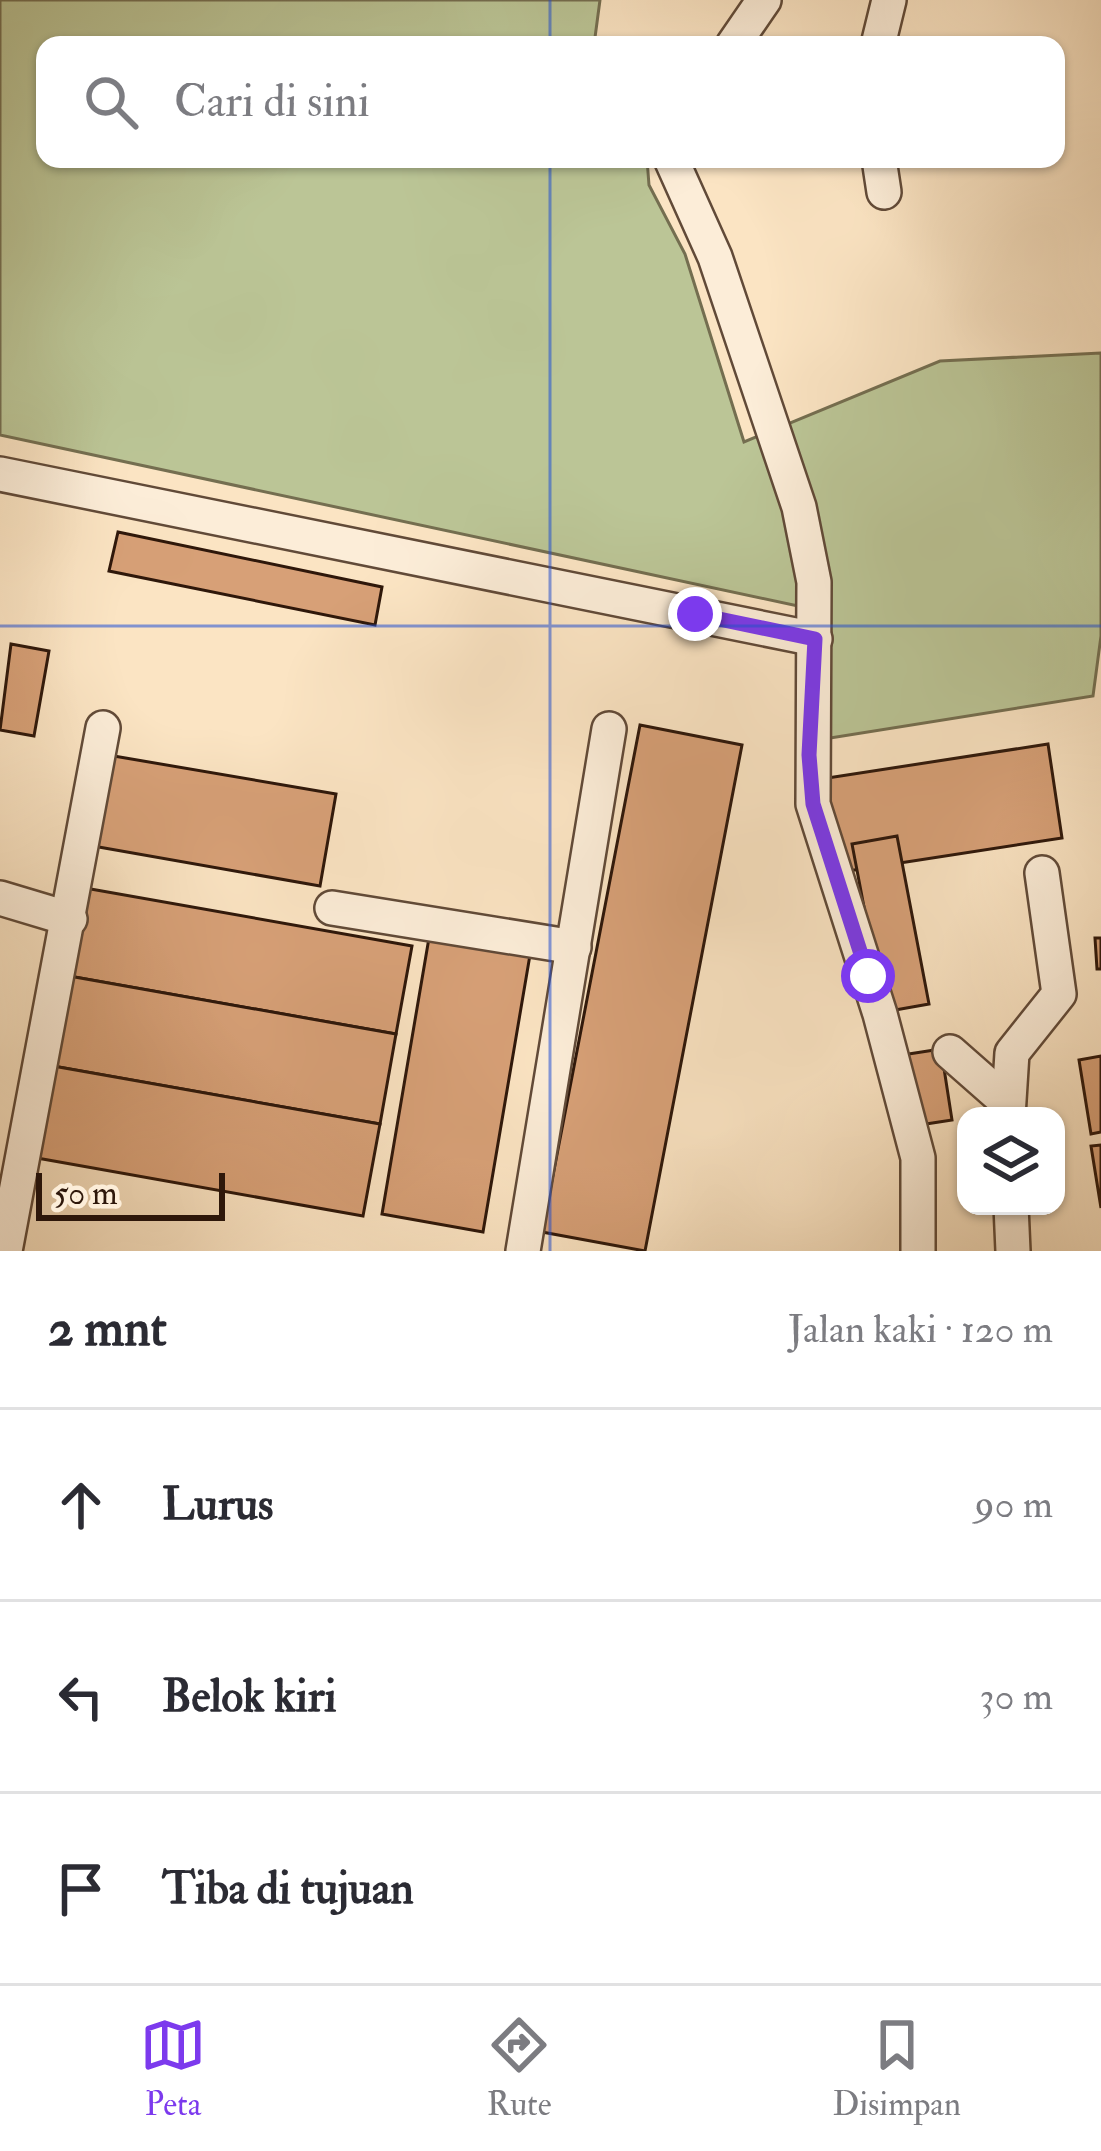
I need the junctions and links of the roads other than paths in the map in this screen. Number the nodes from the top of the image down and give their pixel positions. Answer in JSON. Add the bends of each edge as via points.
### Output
{"nodes":[{"id":1,"x":764,"y":0,"type":"edge"},
{"id":2,"x":889,"y":0,"type":"edge"},
{"id":3,"x":749,"y":36,"type":"edge"},
{"id":4,"x":880,"y":36,"type":"edge"},
{"id":5,"x":675,"y":168,"type":"edge"},
{"id":6,"x":0,"y":475,"type":"edge"},
{"id":7,"x":815,"y":639,"type":"junction"},
{"id":8,"x":104,"y":728,"type":"dead end"},
{"id":9,"x":610,"y":729,"type":"dead end"},
{"id":10,"x":1042,"y":873,"type":"dead end"},
{"id":11,"x":0,"y":898,"type":"edge"},
{"id":12,"x":332,"y":908,"type":"dead end"},
{"id":13,"x":70,"y":919,"type":"junction"},
{"id":14,"x":574,"y":947,"type":"junction"},
{"id":15,"x":950,"y":1052,"type":"dead end"},
{"id":16,"x":1006,"y":1107,"type":"edge"},
{"id":17,"x":1008,"y":1107,"type":"edge"},
{"id":18,"x":1011,"y":1215,"type":"edge"},
{"id":19,"x":5,"y":1251,"type":"edge"},
{"id":20,"x":523,"y":1251,"type":"edge"},
{"id":21,"x":919,"y":1251,"type":"edge"},
{"id":22,"x":1013,"y":1251,"type":"edge"}],
"edges":[{"from":1,"to":3,"type":"street"},
{"from":2,"to":4,"type":"street"},
{"from":5,"to":7,"type":"street","via":[[716,257],[799,508]]},
{"from":6,"to":7,"type":"street"},
{"from":7,"to":21,"type":"street","via":[[813,804],[918,1158]]},
{"from":8,"to":13,"type":"street"},
{"from":9,"to":14,"type":"street"},
{"from":10,"to":17,"type":"street","via":[[1059,994],[1012,1053]]},
{"from":11,"to":13,"type":"street"},
{"from":12,"to":14,"type":"street"},
{"from":13,"to":19,"type":"street"},
{"from":14,"to":20,"type":"street"},
{"from":15,"to":16,"type":"street"},
{"from":18,"to":22,"type":"street"}]}
